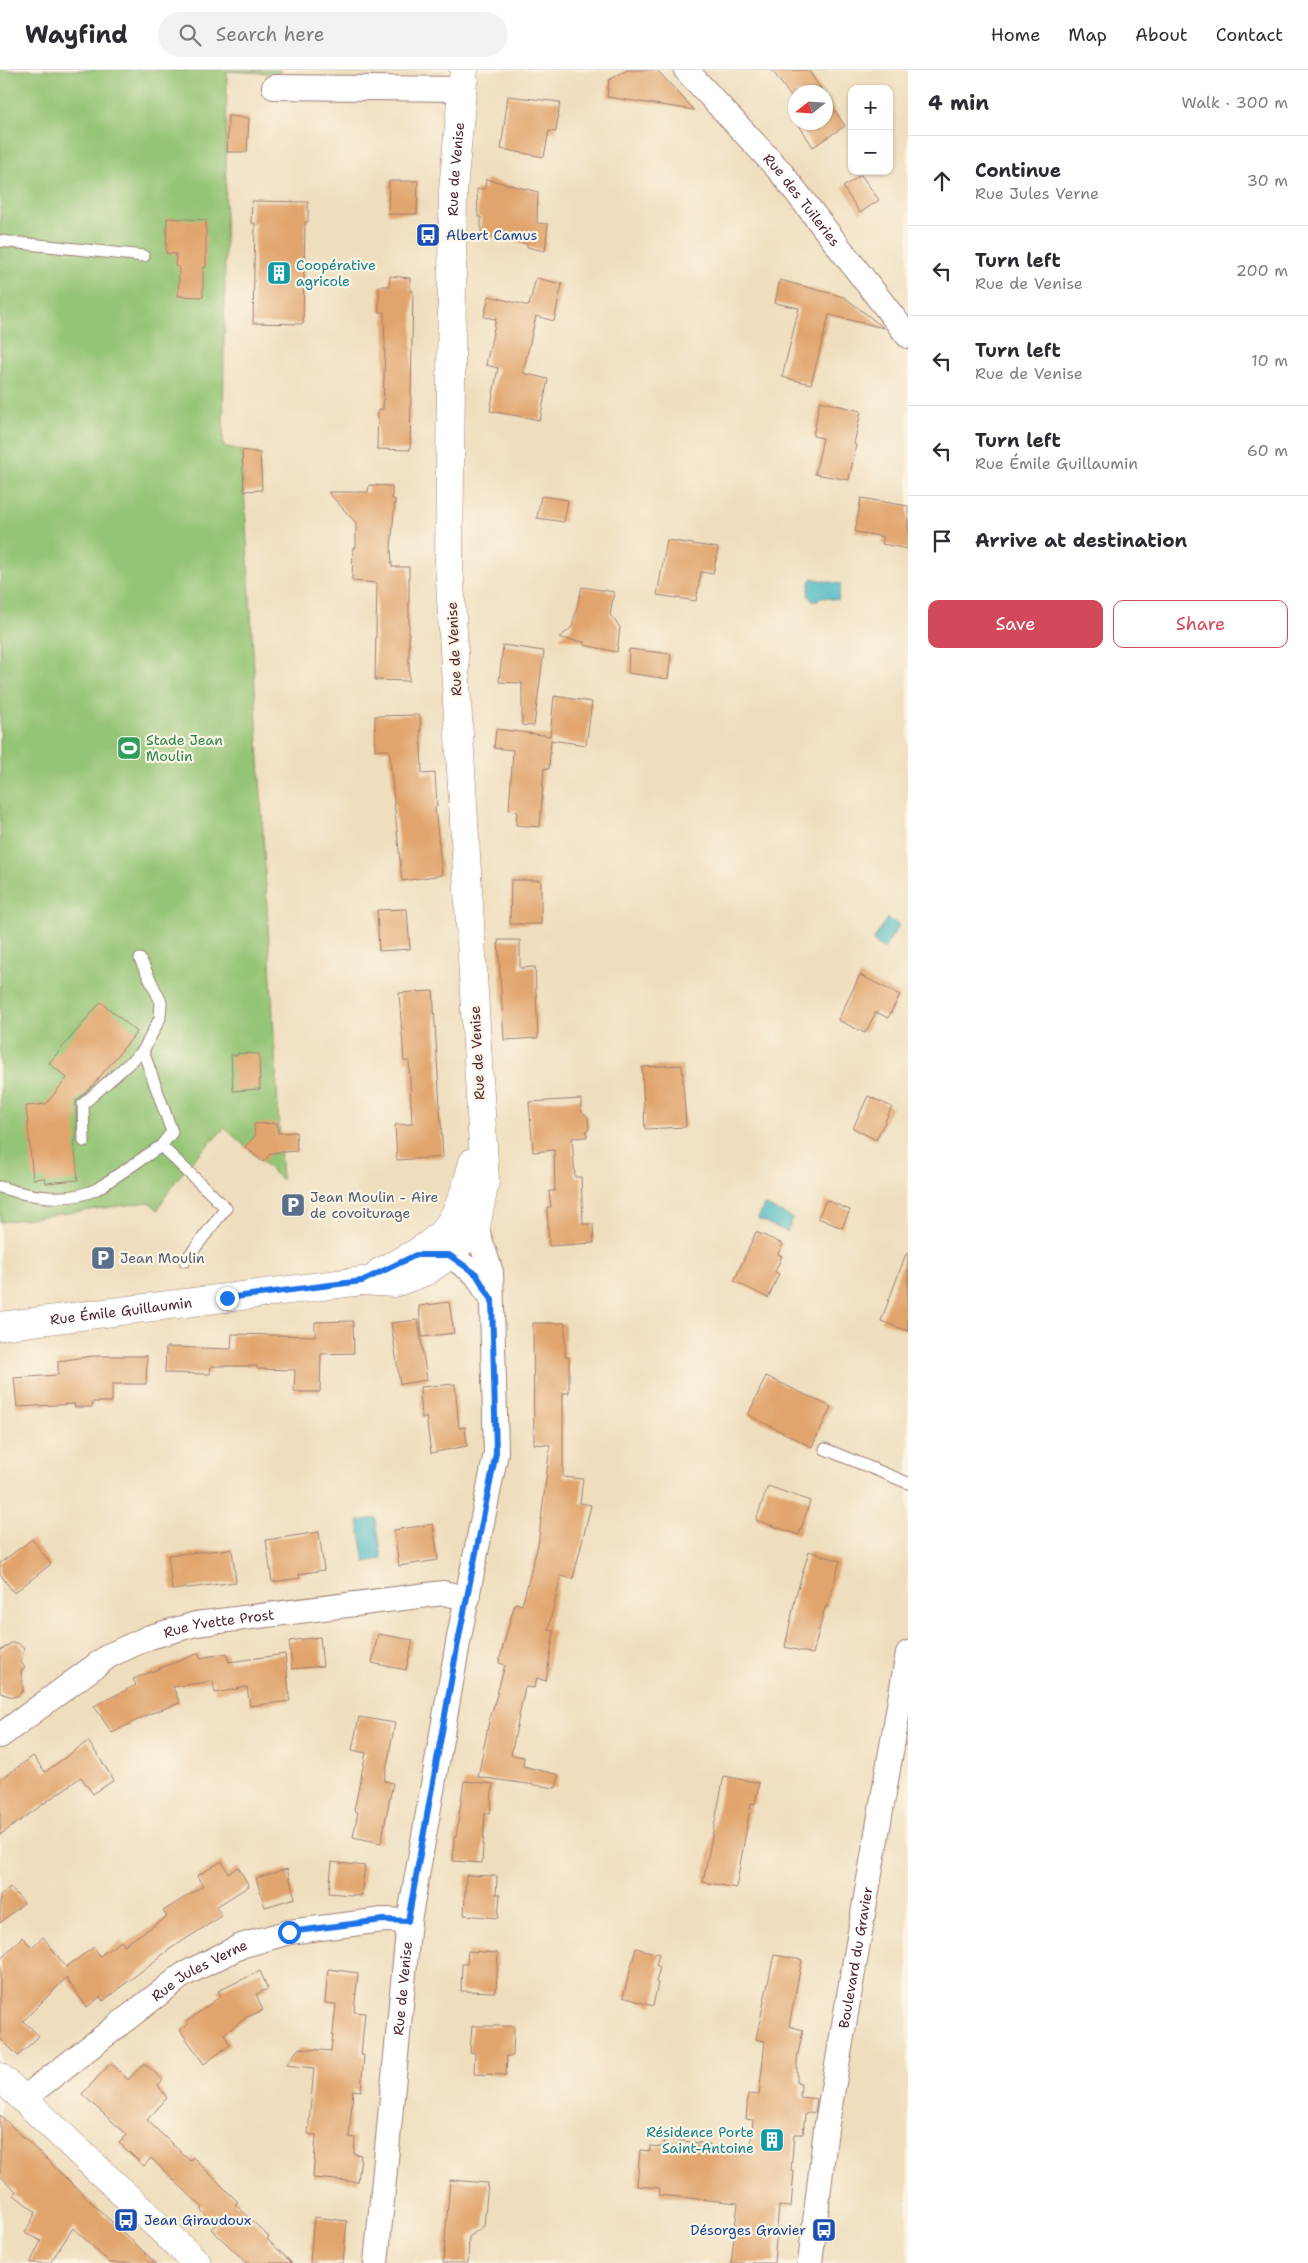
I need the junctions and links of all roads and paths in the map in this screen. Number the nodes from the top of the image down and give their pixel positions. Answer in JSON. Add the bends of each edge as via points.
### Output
{"nodes":[{"id":1,"x":686,"y":70,"type":"edge"},
{"id":2,"x":463,"y":79,"type":"edge"},
{"id":3,"x":274,"y":86,"type":"dead end"},
{"id":4,"x":0,"y":241,"type":"edge"},
{"id":5,"x":144,"y":256,"type":"dead end"},
{"id":6,"x":908,"y":336,"type":"edge"},
{"id":7,"x":140,"y":959,"type":"dead end"},
{"id":8,"x":143,"y":1051,"type":"junction"},
{"id":9,"x":482,"y":1127,"type":"junction"},
{"id":10,"x":84,"y":1141,"type":"dead end"},
{"id":11,"x":161,"y":1146,"type":"junction"},
{"id":12,"x":0,"y":1187,"type":"edge"},
{"id":13,"x":476,"y":1227,"type":"junction"},
{"id":14,"x":416,"y":1255,"type":"junction"},
{"id":15,"x":449,"y":1255,"type":"junction"},
{"id":16,"x":186,"y":1262,"type":"dead end"},
{"id":17,"x":362,"y":1281,"type":"junction"},
{"id":18,"x":492,"y":1300,"type":"junction"},
{"id":19,"x":0,"y":1326,"type":"edge"},
{"id":20,"x":825,"y":1449,"type":"dead end"},
{"id":21,"x":908,"y":1483,"type":"edge"},
{"id":22,"x":468,"y":1598,"type":"junction"},
{"id":23,"x":908,"y":1653,"type":"edge"},
{"id":24,"x":0,"y":1736,"type":"edge"},
{"id":25,"x":408,"y":1921,"type":"junction"},
{"id":26,"x":0,"y":2077,"type":"edge"},
{"id":27,"x":23,"y":2099,"type":"junction"},
{"id":28,"x":197,"y":2263,"type":"edge"},
{"id":29,"x":376,"y":2263,"type":"edge"},
{"id":30,"x":810,"y":2263,"type":"edge"}],
"edges":[{"from":1,"to":6,"type":"street","name":"Rue des Tuileries","via":[[780,171]]},
{"from":2,"to":3,"type":"street"},
{"from":2,"to":9,"type":"main road","name":"Rue de Venise","via":[[453,190],[449,564]]},
{"from":4,"to":5,"type":"lane"},
{"from":7,"to":8,"type":"lane","via":[[161,1002],[160,1018]]},
{"from":8,"to":10,"type":"lane","via":[[83,1104]]},
{"from":8,"to":11,"type":"lane","via":[[172,1132]]},
{"from":9,"to":13,"type":"main road","name":"Rue de Venise","via":[[484,1181]]},
{"from":9,"to":14,"type":"main road","name":"Rue Émile Guillaumin","via":[[467,1186],[447,1227]]},
{"from":11,"to":12,"type":"lane","via":[[88,1194],[30,1196]]},
{"from":11,"to":16,"type":"lane","via":[[226,1208]]},
{"from":13,"to":15,"type":"main road"},
{"from":13,"to":18,"type":"street","name":"Rue de Venise","via":[[491,1272]]},
{"from":14,"to":15,"type":"street"},
{"from":14,"to":17,"type":"main road","name":"Rue Émile Guillaumin"},
{"from":15,"to":17,"type":"main road","name":"Rue Émile Guillaumin","via":[[427,1271],[395,1283]]},
{"from":15,"to":18,"type":"street","via":[[476,1274]]},
{"from":17,"to":19,"type":"main road","name":"Rue Émile Guillaumin"},
{"from":18,"to":22,"type":"street","name":"Rue de Venise","via":[[496,1453]]},
{"from":20,"to":21,"type":"lane"},
{"from":22,"to":24,"type":"street","name":"Rue Yvette Prost","via":[[443,1593],[196,1624],[159,1634],[110,1655]]},
{"from":22,"to":25,"type":"street","name":"Rue de Venise"},
{"from":23,"to":30,"type":"street","name":"Boulevard du Gravier","via":[[826,2129]]},
{"from":25,"to":27,"type":"street","name":"Rue Jules Verne","via":[[383,1920],[289,1932],[241,1946],[183,1975]]},
{"from":25,"to":29,"type":"street","name":"Rue de Venise"},
{"from":26,"to":27,"type":"main road"},
{"from":27,"to":28,"type":"main road"}]}
